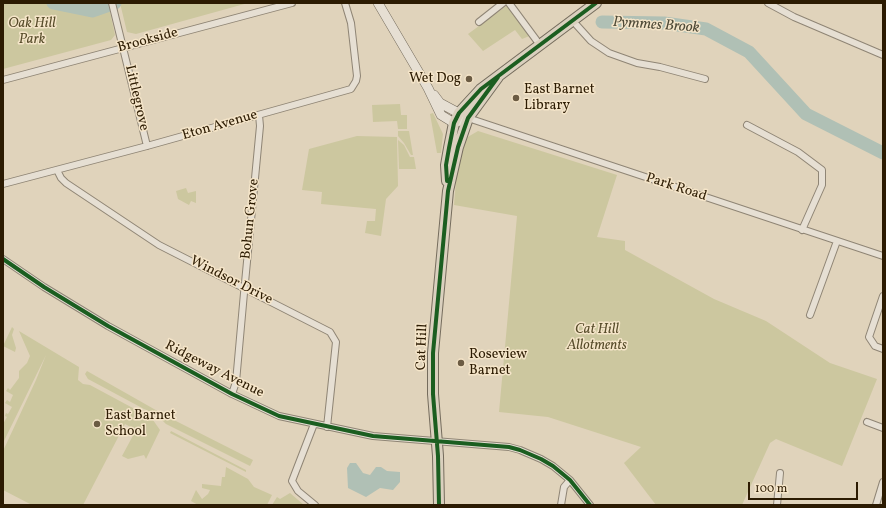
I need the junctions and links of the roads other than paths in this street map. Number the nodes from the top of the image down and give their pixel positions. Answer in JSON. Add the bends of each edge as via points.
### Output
{"nodes":[{"id":1,"x":292,"y":3,"type":"edge"},
{"id":2,"x":345,"y":3,"type":"edge"},
{"id":3,"x":378,"y":3,"type":"edge"},
{"id":4,"x":503,"y":3,"type":"edge"},
{"id":5,"x":509,"y":3,"type":"edge"},
{"id":6,"x":596,"y":3,"type":"edge"},
{"id":7,"x":768,"y":3,"type":"edge"},
{"id":8,"x":113,"y":6,"type":"edge"},
{"id":9,"x":572,"y":20,"type":"junction"},
{"id":10,"x":479,"y":22,"type":"dead end"},
{"id":11,"x":540,"y":45,"type":"junction"},
{"id":12,"x":124,"y":47,"type":"junction"},
{"id":13,"x":883,"y":55,"type":"edge"},
{"id":14,"x":706,"y":79,"type":"dead end"},
{"id":15,"x":3,"y":80,"type":"edge"},
{"id":16,"x":428,"y":88,"type":"junction"},
{"id":17,"x":259,"y":115,"type":"junction"},
{"id":18,"x":464,"y":116,"type":"junction"},
{"id":19,"x":454,"y":123,"type":"junction"},
{"id":20,"x":747,"y":125,"type":"dead end"},
{"id":21,"x":147,"y":146,"type":"junction"},
{"id":22,"x":57,"y":170,"type":"junction"},
{"id":23,"x":3,"y":184,"type":"edge"},
{"id":24,"x":448,"y":191,"type":"junction"},
{"id":25,"x":802,"y":230,"type":"junction"},
{"id":26,"x":837,"y":241,"type":"junction"},
{"id":27,"x":883,"y":256,"type":"edge"},
{"id":28,"x":3,"y":259,"type":"edge"},
{"id":29,"x":245,"y":288,"type":"junction"},
{"id":30,"x":883,"y":296,"type":"edge"},
{"id":31,"x":810,"y":315,"type":"dead end"},
{"id":32,"x":883,"y":349,"type":"edge"},
{"id":33,"x":232,"y":394,"type":"junction"},
{"id":34,"x":867,"y":422,"type":"dead end"},
{"id":35,"x":314,"y":424,"type":"junction"},
{"id":36,"x":327,"y":427,"type":"junction"},
{"id":37,"x":883,"y":428,"type":"edge"},
{"id":38,"x":437,"y":441,"type":"junction"},
{"id":39,"x":780,"y":473,"type":"dead end"},
{"id":40,"x":570,"y":480,"type":"junction"},
{"id":41,"x":883,"y":482,"type":"edge"},
{"id":42,"x":315,"y":505,"type":"edge"},
{"id":43,"x":439,"y":505,"type":"edge"},
{"id":44,"x":561,"y":505,"type":"edge"},
{"id":45,"x":590,"y":505,"type":"edge"},
{"id":46,"x":777,"y":505,"type":"edge"},
{"id":47,"x":876,"y":505,"type":"edge"}],
"edges":[{"from":1,"to":12,"type":"street","name":"Brookside"},
{"from":2,"to":17,"type":"street","name":"Eton Avenue","via":[[353,39],[357,76],[354,85],[347,90]]},
{"from":3,"to":16,"type":"main road"},
{"from":4,"to":10,"type":"street"},
{"from":5,"to":11,"type":"street"},
{"from":6,"to":9,"type":"main road"},
{"from":7,"to":13,"type":"street","via":[[794,17]]},
{"from":8,"to":12,"type":"street","name":"Littlegrove"},
{"from":9,"to":11,"type":"main road"},
{"from":9,"to":14,"type":"street","via":[[590,41],[609,53],[637,63]]},
{"from":11,"to":18,"type":"main road","via":[[498,77]]},
{"from":12,"to":15,"type":"street","name":"Brookside"},
{"from":12,"to":21,"type":"street","name":"Littlegrove"},
{"from":16,"to":18,"type":"main road","via":[[440,104]]},
{"from":16,"to":19,"type":"main road","via":[[441,115]]},
{"from":17,"to":21,"type":"street","name":"Eton Avenue"},
{"from":17,"to":29,"type":"street","name":"Bohun Grove"},
{"from":18,"to":19,"type":"main road","name":"Cat Hill"},
{"from":18,"to":24,"type":"main road","name":"Cat Hill"},
{"from":18,"to":25,"type":"street","name":"Park Road"},
{"from":19,"to":24,"type":"main road","name":"Cat Hill","via":[[446,165]]},
{"from":20,"to":25,"type":"street","via":[[798,152],[822,170],[822,185]]},
{"from":21,"to":22,"type":"street","name":"Eton Avenue"},
{"from":22,"to":23,"type":"street","name":"Eton Avenue"},
{"from":22,"to":29,"type":"street","name":"Windsor Drive","via":[[66,183],[128,226],[159,245]]},
{"from":24,"to":38,"type":"main road","name":"Cat Hill","via":[[434,334],[433,394]]},
{"from":25,"to":26,"type":"street","name":"Park Road"},
{"from":26,"to":27,"type":"street","name":"Park Road"},
{"from":26,"to":31,"type":"street"},
{"from":28,"to":33,"type":"street","name":"Ridgeway Avenue","via":[[108,326]]},
{"from":29,"to":33,"type":"street","name":"Bohun Grove","via":[[236,382]]},
{"from":29,"to":36,"type":"street","name":"Windsor Drive","via":[[324,328],[334,336],[336,342]]},
{"from":30,"to":32,"type":"street","via":[[869,337],[875,346]]},
{"from":33,"to":35,"type":"street","name":"Ridgeway Avenue","via":[[279,416]]},
{"from":34,"to":37,"type":"street"},
{"from":35,"to":36,"type":"street","name":"Ridgeway Avenue"},
{"from":35,"to":42,"type":"street","via":[[292,481],[298,491]]},
{"from":36,"to":38,"type":"street","name":"Ridgeway Avenue","via":[[379,436]]},
{"from":38,"to":40,"type":"street","name":"Ridgeway Avenue","via":[[520,450],[553,466]]},
{"from":38,"to":43,"type":"main road","name":"Cat Hill"},
{"from":39,"to":46,"type":"street"},
{"from":40,"to":44,"type":"street","via":[[564,487]]},
{"from":40,"to":45,"type":"street","name":"Ridgeway Avenue"},
{"from":41,"to":47,"type":"street"}]}
